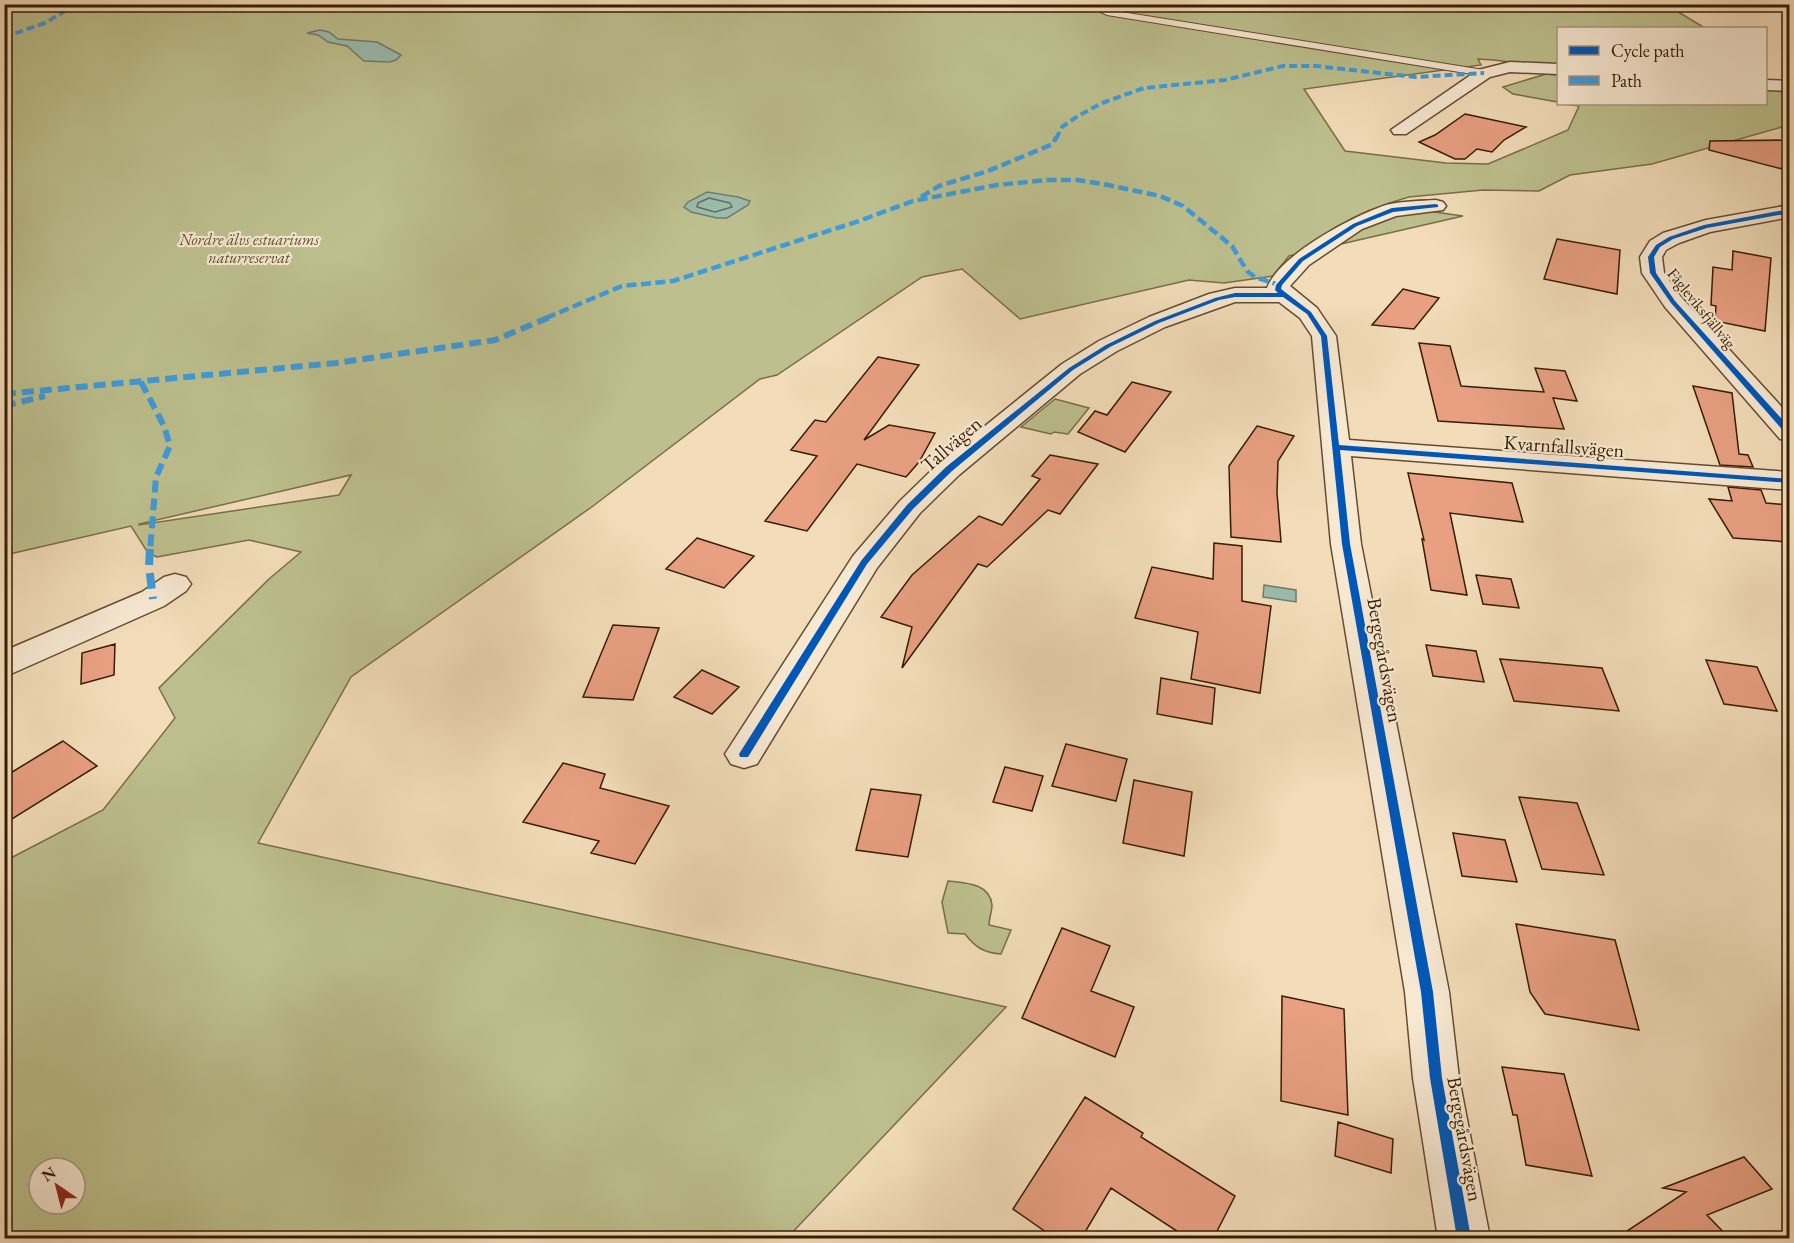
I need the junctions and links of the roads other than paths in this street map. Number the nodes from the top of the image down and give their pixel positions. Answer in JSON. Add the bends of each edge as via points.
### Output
{"nodes":[{"id":1,"x":1088,"y":4,"type":"edge"},
{"id":2,"x":1557,"y":69,"type":"edge"},
{"id":3,"x":1484,"y":73,"type":"junction"},
{"id":4,"x":1767,"y":85,"type":"edge"},
{"id":5,"x":1790,"y":86,"type":"edge"},
{"id":6,"x":1400,"y":130,"type":"dead end"},
{"id":7,"x":1436,"y":206,"type":"dead end"},
{"id":8,"x":1790,"y":211,"type":"edge"},
{"id":9,"x":1284,"y":295,"type":"junction"},
{"id":10,"x":1790,"y":433,"type":"edge"},
{"id":11,"x":1336,"y":447,"type":"junction"},
{"id":12,"x":1790,"y":481,"type":"edge"},
{"id":13,"x":175,"y":584,"type":"dead end"},
{"id":14,"x":4,"y":665,"type":"edge"},
{"id":15,"x":744,"y":754,"type":"dead end"},
{"id":16,"x":1464,"y":1239,"type":"edge"}],
"edges":[{"from":1,"to":3,"type":"lane","via":[[1107,12]]},
{"from":2,"to":3,"type":"street","via":[[1510,67]]},
{"from":3,"to":6,"type":"street"},
{"from":4,"to":5,"type":"street"},
{"from":7,"to":9,"type":"street","via":[[1392,210],[1355,225],[1301,260],[1279,285],[1278,290]]},
{"from":8,"to":10,"type":"street","name":"Fågleviksfjällväg","via":[[1706,226],[1671,238],[1658,246],[1651,257],[1653,273],[1673,302]]},
{"from":9,"to":11,"type":"street","name":"Bergegårdsvägen","via":[[1309,313],[1324,336]]},
{"from":9,"to":15,"type":"street","name":"Tallvägen","via":[[1217,299],[1108,346],[1071,369],[949,468],[910,507],[864,563]]},
{"from":11,"to":12,"type":"street","name":"Kvarnfallsvägen"},
{"from":11,"to":16,"type":"street","name":"Bergegårdsvägen","via":[[1346,544],[1427,992],[1436,1078]]},
{"from":13,"to":14,"type":"street","via":[[153,599]]}]}
